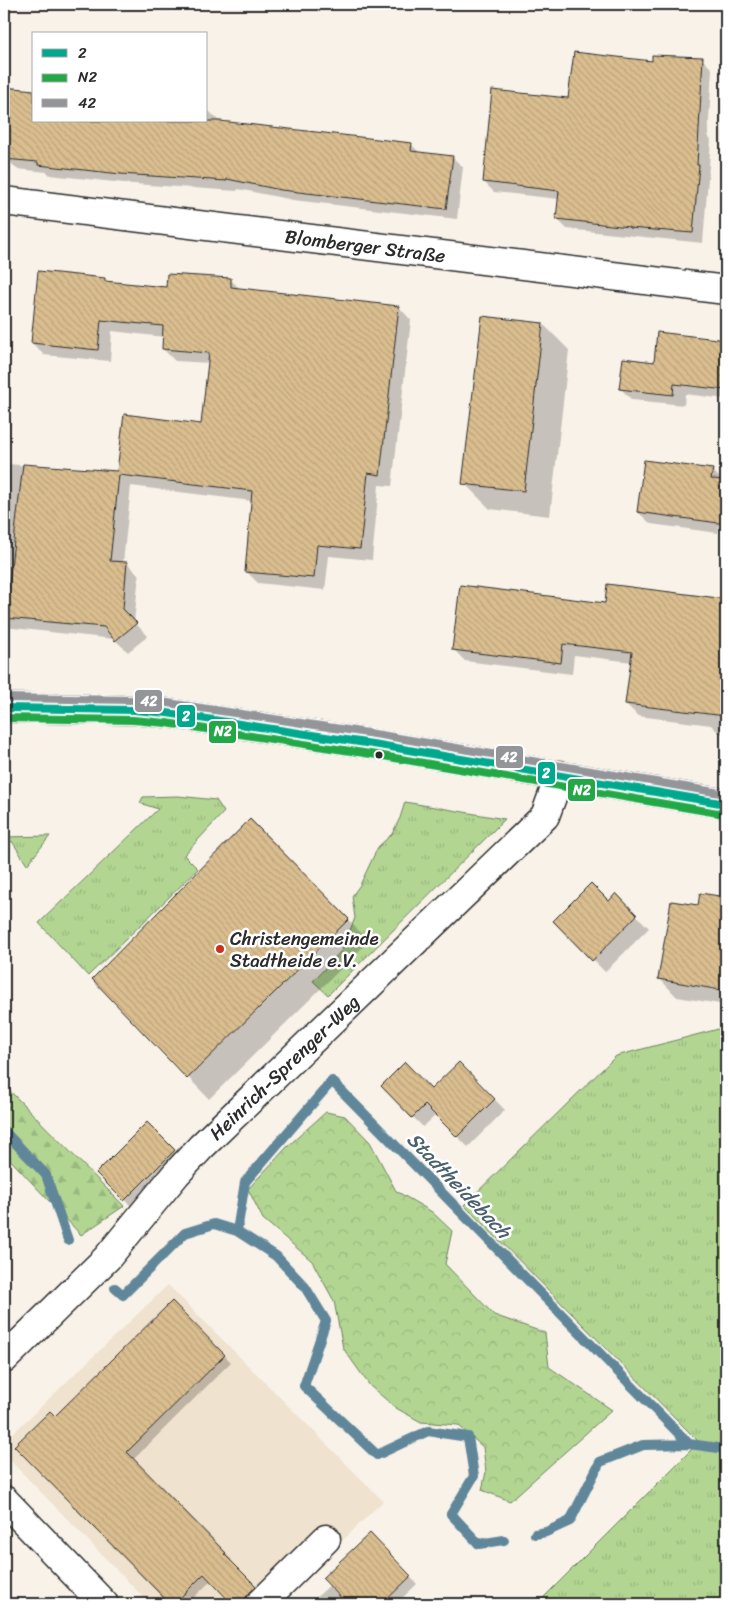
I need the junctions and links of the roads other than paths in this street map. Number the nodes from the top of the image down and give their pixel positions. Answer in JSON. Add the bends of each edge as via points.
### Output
{"nodes":[{"id":1,"x":4,"y":201,"type":"edge"},
{"id":2,"x":726,"y":290,"type":"edge"},
{"id":3,"x":4,"y":708,"type":"edge"},
{"id":4,"x":560,"y":775,"type":"junction"},
{"id":5,"x":726,"y":804,"type":"edge"},
{"id":6,"x":4,"y":1359,"type":"edge"},
{"id":7,"x":4,"y":1500,"type":"edge"},
{"id":8,"x":326,"y":1538,"type":"dead end"},
{"id":9,"x":104,"y":1604,"type":"edge"},
{"id":10,"x":260,"y":1604,"type":"edge"}],
"edges":[{"from":1,"to":2,"type":"street","name":"Blomberger Straße"},
{"from":3,"to":4,"type":"street","via":[[167,713]]},
{"from":4,"to":5,"type":"street"},
{"from":4,"to":6,"type":"street","name":"Heinrich-Sprenger-Weg","via":[[545,816],[201,1147],[107,1258]]},
{"from":7,"to":9,"type":"street"},
{"from":8,"to":10,"type":"street"}]}
